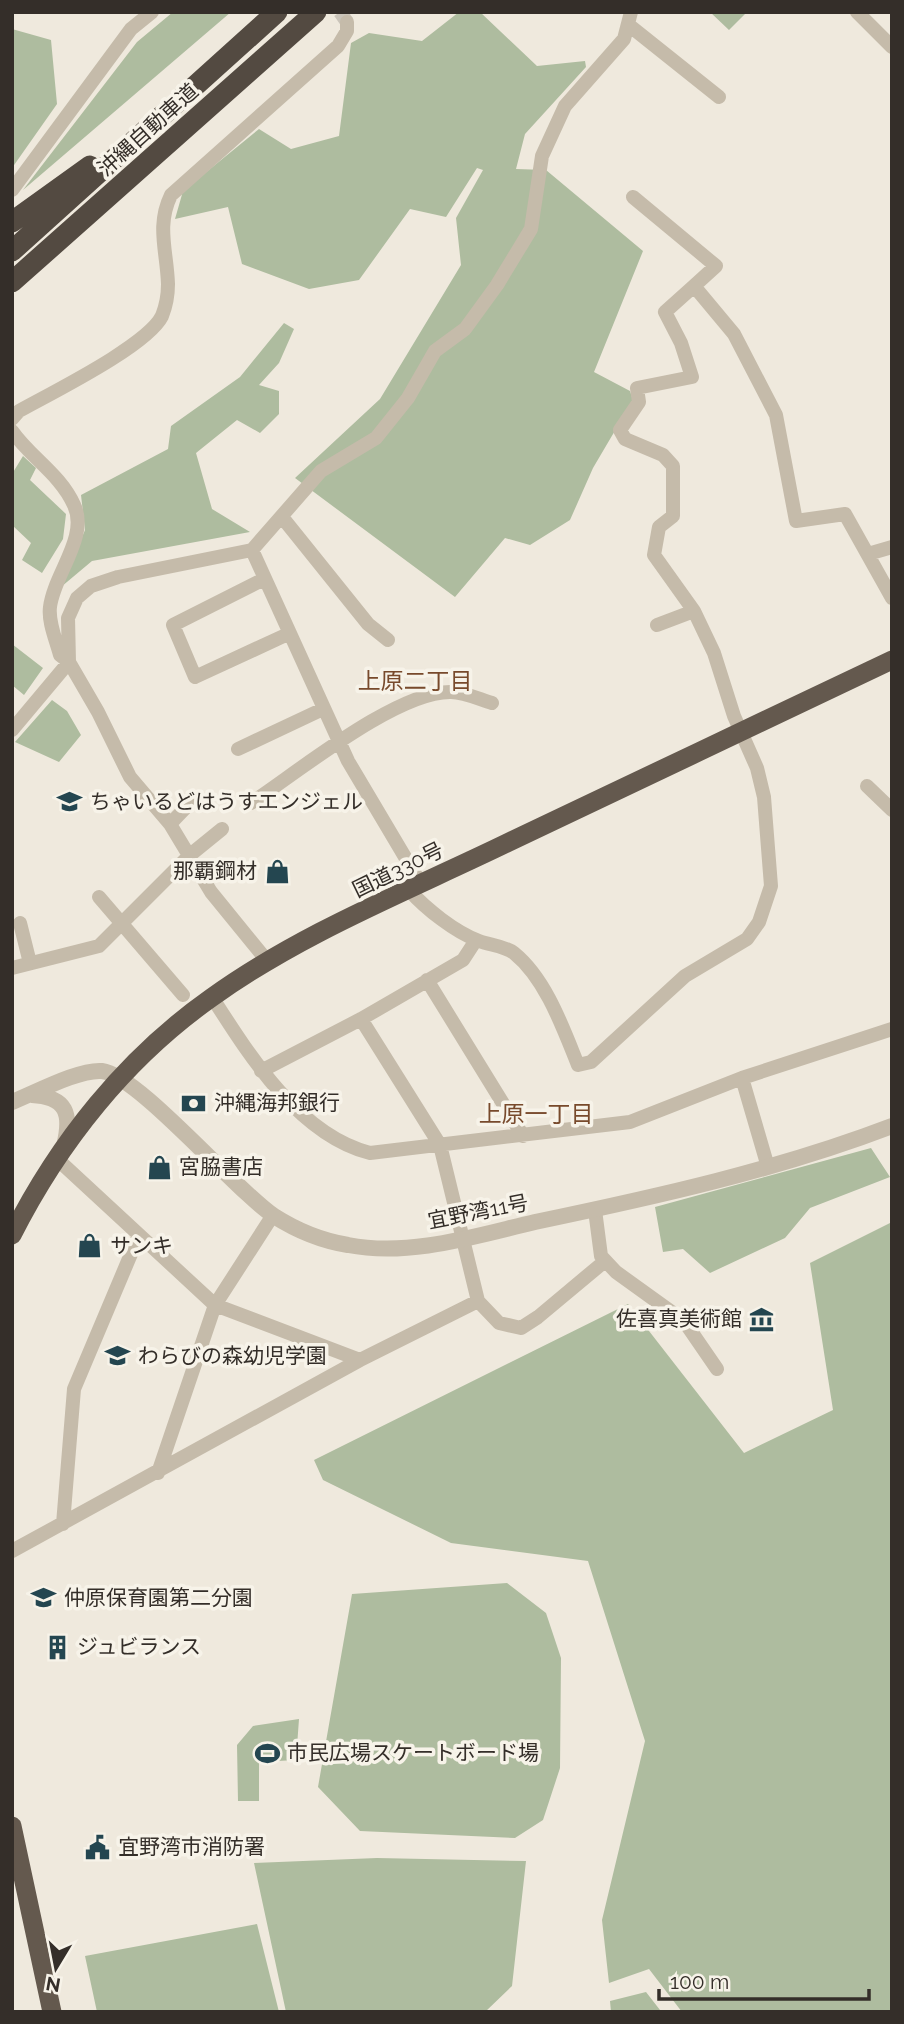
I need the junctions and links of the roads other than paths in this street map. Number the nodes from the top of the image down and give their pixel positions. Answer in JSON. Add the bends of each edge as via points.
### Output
{"nodes":[{"id":1,"x":152,"y":12,"type":"edge"},
{"id":2,"x":277,"y":12,"type":"edge"},
{"id":3,"x":316,"y":12,"type":"edge"},
{"id":4,"x":857,"y":12,"type":"edge"},
{"id":5,"x":631,"y":19,"type":"edge"},
{"id":6,"x":347,"y":22,"type":"dead end"},
{"id":7,"x":892,"y":47,"type":"edge"},
{"id":8,"x":719,"y":97,"type":"dead end"},
{"id":9,"x":121,"y":154,"type":"junction"},
{"id":10,"x":12,"y":190,"type":"edge"},
{"id":11,"x":633,"y":197,"type":"dead end"},
{"id":12,"x":12,"y":222,"type":"edge"},
{"id":13,"x":12,"y":251,"type":"edge"},
{"id":14,"x":12,"y":282,"type":"edge"},
{"id":15,"x":695,"y":286,"type":"junction"},
{"id":16,"x":12,"y":419,"type":"edge"},
{"id":17,"x":12,"y":431,"type":"edge"},
{"id":18,"x":282,"y":517,"type":"junction"},
{"id":19,"x":892,"y":547,"type":"edge"},
{"id":20,"x":252,"y":550,"type":"junction"},
{"id":21,"x":868,"y":554,"type":"junction"},
{"id":22,"x":264,"y":579,"type":"junction"},
{"id":23,"x":892,"y":598,"type":"edge"},
{"id":24,"x":694,"y":611,"type":"junction"},
{"id":25,"x":657,"y":625,"type":"dead end"},
{"id":26,"x":288,"y":634,"type":"junction"},
{"id":27,"x":388,"y":640,"type":"dead end"},
{"id":28,"x":892,"y":660,"type":"edge"},
{"id":29,"x":69,"y":662,"type":"junction"},
{"id":30,"x":492,"y":703,"type":"dead end"},
{"id":31,"x":323,"y":709,"type":"junction"},
{"id":32,"x":12,"y":730,"type":"edge"},
{"id":33,"x":741,"y":733,"type":"junction"},
{"id":34,"x":340,"y":744,"type":"junction"},
{"id":35,"x":237,"y":749,"type":"dead end"},
{"id":36,"x":867,"y":786,"type":"dead end"},
{"id":37,"x":194,"y":799,"type":"dead end"},
{"id":38,"x":251,"y":803,"type":"dead end"},
{"id":39,"x":892,"y":810,"type":"edge"},
{"id":40,"x":170,"y":824,"type":"junction"},
{"id":41,"x":222,"y":829,"type":"dead end"},
{"id":42,"x":190,"y":855,"type":"junction"},
{"id":43,"x":415,"y":887,"type":"junction"},
{"id":44,"x":99,"y":897,"type":"dead end"},
{"id":45,"x":20,"y":923,"type":"dead end"},
{"id":46,"x":123,"y":923,"type":"junction"},
{"id":47,"x":476,"y":940,"type":"junction"},
{"id":48,"x":268,"y":962,"type":"junction"},
{"id":49,"x":30,"y":963,"type":"junction"},
{"id":50,"x":12,"y":968,"type":"edge"},
{"id":51,"x":428,"y":980,"type":"junction"},
{"id":52,"x":183,"y":995,"type":"dead end"},
{"id":53,"x":212,"y":997,"type":"junction"},
{"id":54,"x":361,"y":1019,"type":"junction"},
{"id":55,"x":892,"y":1029,"type":"edge"},
{"id":56,"x":261,"y":1071,"type":"junction"},
{"id":57,"x":120,"y":1077,"type":"junction"},
{"id":58,"x":742,"y":1078,"type":"junction"},
{"id":59,"x":30,"y":1095,"type":"junction"},
{"id":60,"x":12,"y":1102,"type":"edge"},
{"id":61,"x":892,"y":1126,"type":"edge"},
{"id":62,"x":523,"y":1136,"type":"junction"},
{"id":63,"x":440,"y":1145,"type":"junction"},
{"id":64,"x":60,"y":1154,"type":"junction"},
{"id":65,"x":768,"y":1167,"type":"junction"},
{"id":66,"x":595,"y":1210,"type":"junction"},
{"id":67,"x":273,"y":1216,"type":"junction"},
{"id":68,"x":12,"y":1235,"type":"edge"},
{"id":69,"x":139,"y":1235,"type":"junction"},
{"id":70,"x":463,"y":1238,"type":"junction"},
{"id":71,"x":605,"y":1261,"type":"junction"},
{"id":72,"x":478,"y":1301,"type":"junction"},
{"id":73,"x":215,"y":1305,"type":"junction"},
{"id":74,"x":360,"y":1360,"type":"junction"},
{"id":75,"x":717,"y":1369,"type":"dead end"},
{"id":76,"x":158,"y":1473,"type":"junction"},
{"id":77,"x":63,"y":1524,"type":"junction"},
{"id":78,"x":12,"y":1551,"type":"edge"},
{"id":79,"x":12,"y":1826,"type":"edge"},
{"id":80,"x":52,"y":2012,"type":"edge"}],
"edges":[{"from":1,"to":10,"type":"street","via":[[131,29]]},
{"from":2,"to":9,"type":"highway","name":"沖縄自動車道"},
{"from":3,"to":14,"type":"highway","name":"沖縄自動車道"},
{"from":4,"to":7,"type":"street"},
{"from":5,"to":8,"type":"street"},
{"from":5,"to":18,"type":"street","via":[[624,39],[565,106],[542,156],[531,229],[497,285],[465,329],[435,351],[408,398],[376,438],[321,471]]},
{"from":6,"to":16,"type":"street","via":[[338,46],[171,195],[161,233],[168,283],[161,317],[116,355]]},
{"from":9,"to":12,"type":"highway","via":[[88,167]]},
{"from":9,"to":13,"type":"highway","name":"沖縄自動車道"},
{"from":11,"to":15,"type":"street","via":[[716,266]]},
{"from":15,"to":21,"type":"street","via":[[734,334],[776,415],[796,521],[845,514]]},
{"from":15,"to":24,"type":"street","via":[[665,312],[692,377],[637,388],[639,402],[620,430],[625,439],[663,455],[673,466],[674,516],[659,527],[654,555]]},
{"from":17,"to":29,"type":"street","via":[[64,484],[76,509],[78,532],[53,587],[49,611],[60,655]]},
{"from":18,"to":20,"type":"street"},
{"from":18,"to":27,"type":"street","via":[[368,624]]},
{"from":19,"to":21,"type":"street"},
{"from":20,"to":22,"type":"street"},
{"from":20,"to":29,"type":"street","via":[[91,586],[77,598],[68,618]]},
{"from":21,"to":23,"type":"street"},
{"from":22,"to":26,"type":"street"},
{"from":22,"to":26,"type":"street","via":[[173,625],[195,677]]},
{"from":24,"to":25,"type":"street"},
{"from":24,"to":33,"type":"street","via":[[714,653]]},
{"from":26,"to":31,"type":"street"},
{"from":28,"to":33,"type":"highway","name":"国道330号"},
{"from":29,"to":32,"type":"street"},
{"from":29,"to":40,"type":"street","via":[[130,777]]},
{"from":30,"to":34,"type":"street","via":[[452,692],[424,695]]},
{"from":31,"to":34,"type":"street"},
{"from":31,"to":35,"type":"street"},
{"from":33,"to":43,"type":"highway","name":"国道330号"},
{"from":33,"to":47,"type":"street","via":[[757,768],[766,820],[771,886],[759,922],[747,939],[685,976],[592,1062],[578,1065],[543,988],[524,962],[512,951]]},
{"from":34,"to":38,"type":"street"},
{"from":34,"to":43,"type":"street"},
{"from":36,"to":39,"type":"street"},
{"from":37,"to":40,"type":"street"},
{"from":40,"to":42,"type":"street"},
{"from":41,"to":42,"type":"street"},
{"from":42,"to":46,"type":"street"},
{"from":42,"to":48,"type":"street","via":[[211,892]]},
{"from":43,"to":47,"type":"street","via":[[420,902]]},
{"from":43,"to":48,"type":"highway","name":"国道330号"},
{"from":44,"to":46,"type":"street"},
{"from":45,"to":49,"type":"street"},
{"from":46,"to":49,"type":"street","via":[[99,946]]},
{"from":46,"to":52,"type":"street"},
{"from":47,"to":51,"type":"street","via":[[463,960]]},
{"from":48,"to":53,"type":"highway","name":"国道330号"},
{"from":49,"to":50,"type":"street"},
{"from":51,"to":54,"type":"street"},
{"from":51,"to":62,"type":"street"},
{"from":53,"to":56,"type":"street"},
{"from":53,"to":57,"type":"highway","name":"国道330号"},
{"from":54,"to":56,"type":"street"},
{"from":54,"to":63,"type":"street"},
{"from":55,"to":58,"type":"street"},
{"from":56,"to":63,"type":"street","via":[[321,1131],[349,1148],[370,1153]]},
{"from":57,"to":59,"type":"street","via":[[88,1072]]},
{"from":57,"to":64,"type":"highway","name":"国道330号"},
{"from":57,"to":67,"type":"street","name":"宜野湾11号"},
{"from":58,"to":62,"type":"street","via":[[630,1122]]},
{"from":58,"to":65,"type":"street"},
{"from":59,"to":60,"type":"street"},
{"from":59,"to":64,"type":"street","via":[[48,1096],[64,1107],[67,1119]]},
{"from":61,"to":65,"type":"street","name":"宜野湾11号"},
{"from":62,"to":63,"type":"street"},
{"from":63,"to":70,"type":"street"},
{"from":64,"to":68,"type":"highway","name":"国道330号"},
{"from":64,"to":69,"type":"street"},
{"from":65,"to":66,"type":"street","name":"宜野湾11号"},
{"from":66,"to":70,"type":"street","name":"宜野湾11号"},
{"from":66,"to":71,"type":"street"},
{"from":67,"to":70,"type":"street","name":"宜野湾11号","via":[[326,1239],[366,1248],[405,1248]]},
{"from":67,"to":73,"type":"street"},
{"from":69,"to":73,"type":"street"},
{"from":69,"to":77,"type":"street","via":[[74,1389]]},
{"from":70,"to":72,"type":"street"},
{"from":71,"to":72,"type":"street","via":[[521,1328],[499,1323]]},
{"from":71,"to":75,"type":"street","via":[[684,1321]]},
{"from":72,"to":74,"type":"street"},
{"from":73,"to":74,"type":"street"},
{"from":73,"to":76,"type":"street"},
{"from":74,"to":76,"type":"street"},
{"from":76,"to":77,"type":"street"},
{"from":77,"to":78,"type":"street"},
{"from":79,"to":80,"type":"highway"}]}
